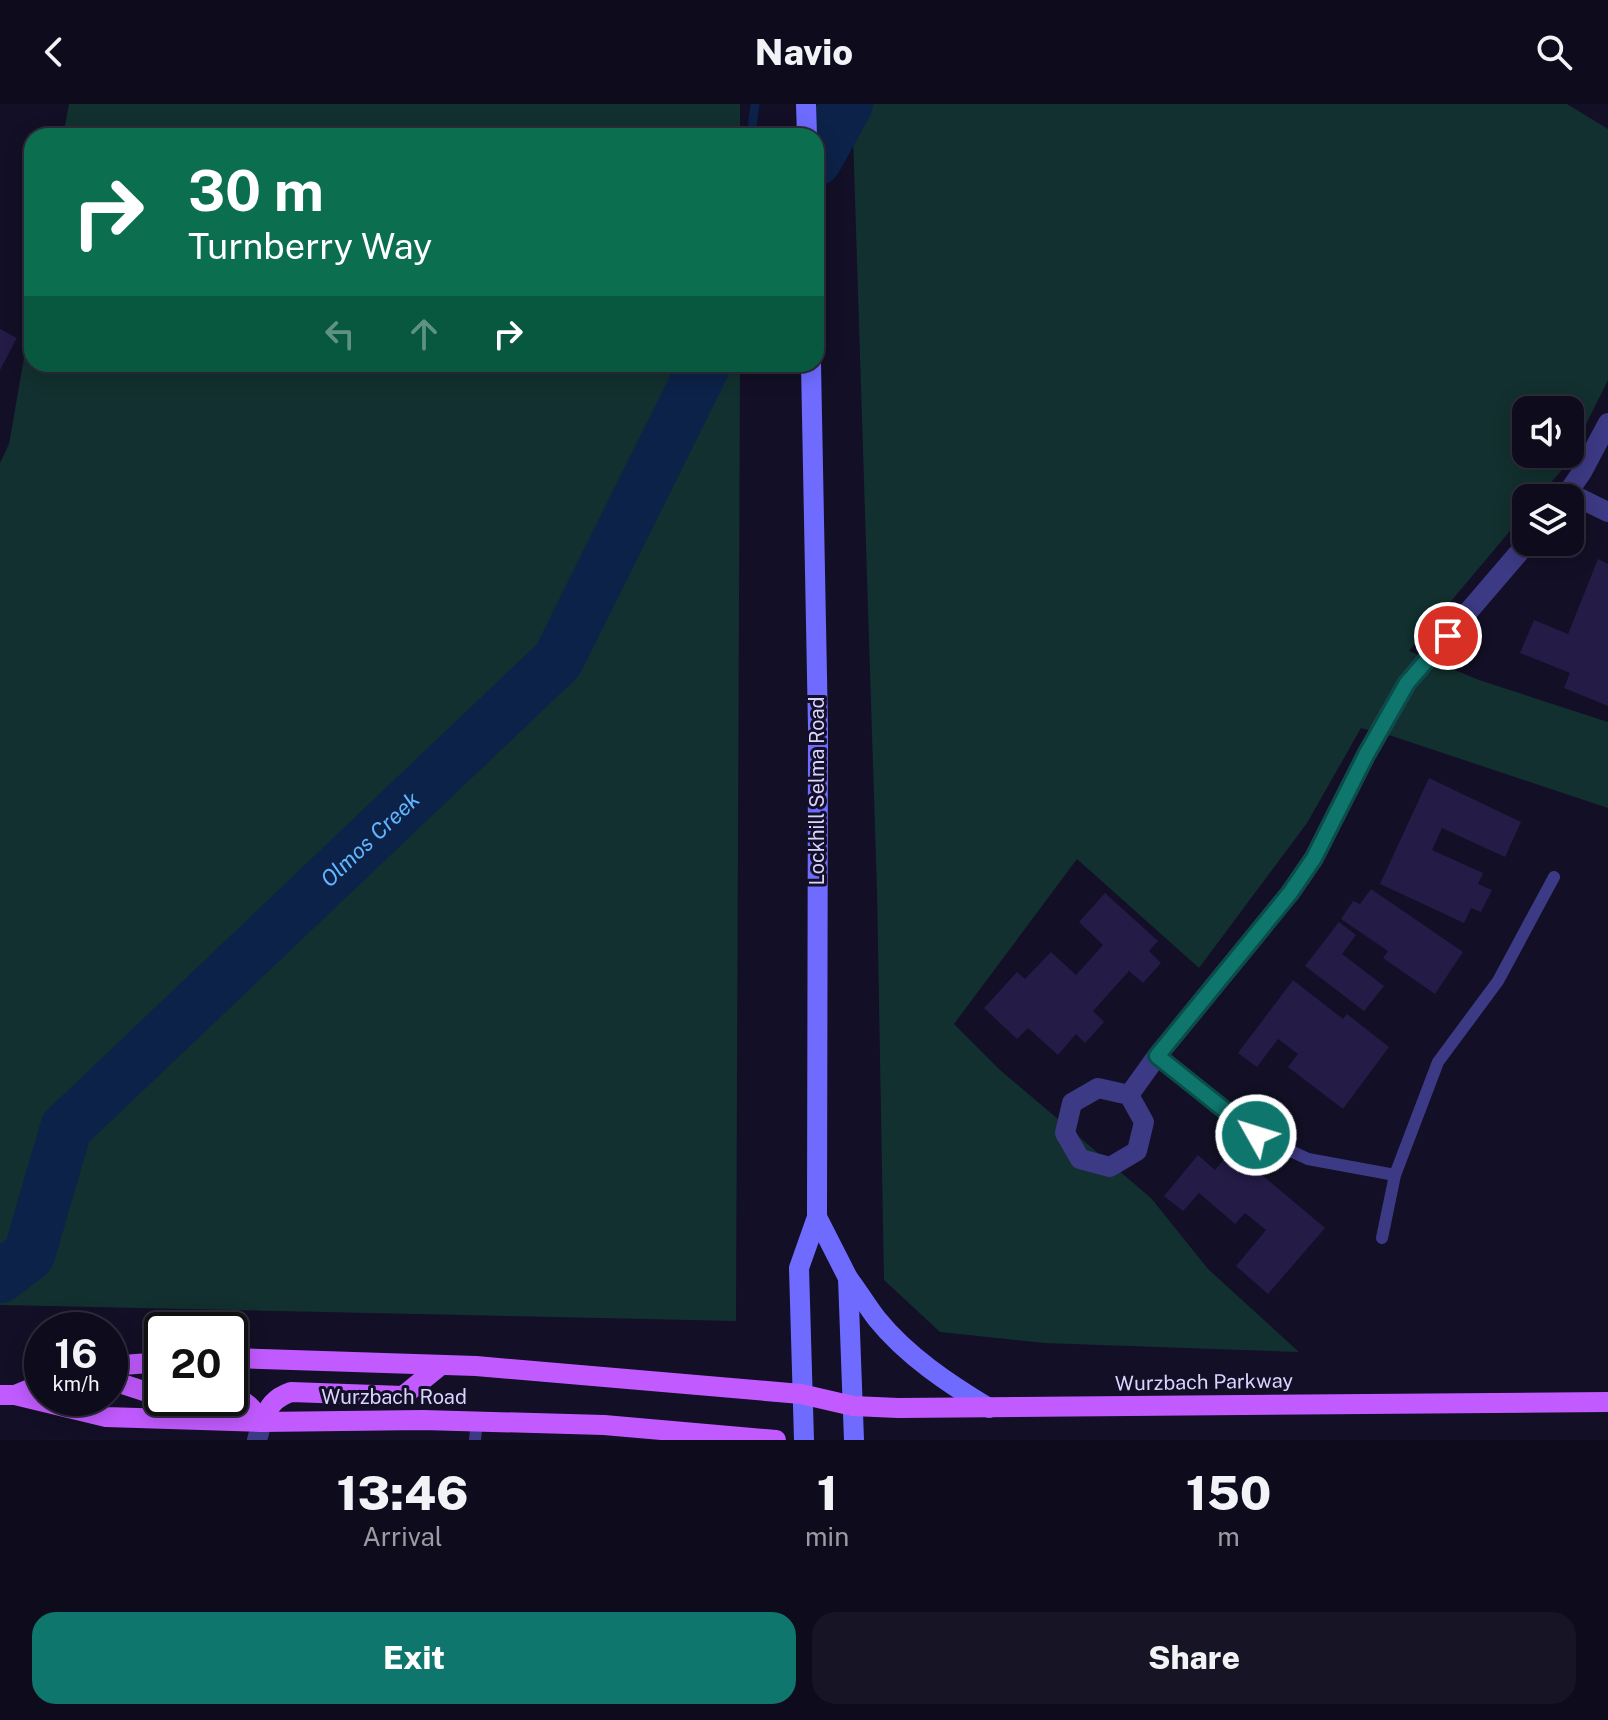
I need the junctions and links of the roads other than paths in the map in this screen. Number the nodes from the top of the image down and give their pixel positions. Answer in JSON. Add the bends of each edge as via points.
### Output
{"nodes":[{"id":1,"x":806,"y":104,"type":"edge"},
{"id":2,"x":807,"y":128,"type":"edge"},
{"id":3,"x":811,"y":372,"type":"edge"},
{"id":4,"x":1608,"y":423,"type":"edge"},
{"id":5,"x":1572,"y":484,"type":"edge"},
{"id":6,"x":1584,"y":502,"type":"edge"},
{"id":7,"x":1608,"y":512,"type":"edge"},
{"id":8,"x":1516,"y":556,"type":"edge"},
{"id":9,"x":1554,"y":877,"type":"dead end"},
{"id":10,"x":1157,"y":1056,"type":"junction"},
{"id":11,"x":1129,"y":1095,"type":"dead end"},
{"id":12,"x":1395,"y":1175,"type":"junction"},
{"id":13,"x":817,"y":1217,"type":"junction"},
{"id":14,"x":1382,"y":1238,"type":"dead end"},
{"id":15,"x":848,"y":1278,"type":"junction"},
{"id":16,"x":248,"y":1359,"type":"edge"},
{"id":17,"x":441,"y":1365,"type":"junction"},
{"id":18,"x":801,"y":1394,"type":"junction"},
{"id":19,"x":7,"y":1395,"type":"edge"},
{"id":20,"x":1608,"y":1402,"type":"edge"},
{"id":21,"x":248,"y":1405,"type":"edge"},
{"id":22,"x":853,"y":1406,"type":"junction"},
{"id":23,"x":989,"y":1408,"type":"junction"},
{"id":24,"x":476,"y":1430,"type":"edge"},
{"id":25,"x":259,"y":1431,"type":"edge"},
{"id":26,"x":604,"y":1432,"type":"edge"},
{"id":27,"x":698,"y":1436,"type":"edge"},
{"id":28,"x":776,"y":1440,"type":"edge"},
{"id":29,"x":804,"y":1440,"type":"edge"},
{"id":30,"x":854,"y":1440,"type":"edge"}],
"edges":[{"from":1,"to":2,"type":"main road"},
{"from":3,"to":13,"type":"main road","name":"Lockhill Selma Road","via":[[818,728]]},
{"from":4,"to":5,"type":"street"},
{"from":6,"to":7,"type":"street"},
{"from":8,"to":10,"type":"street","via":[[1407,683],[1314,858]]},
{"from":9,"to":12,"type":"lane","via":[[1498,981],[1438,1062]]},
{"from":10,"to":11,"type":"street"},
{"from":10,"to":12,"type":"lane","via":[[1256,1135],[1308,1159]]},
{"from":12,"to":14,"type":"lane"},
{"from":13,"to":15,"type":"main road","name":"Lockhill Selma Road"},
{"from":13,"to":18,"type":"main road","name":"Lockhill Selma Road","via":[[799,1268]]},
{"from":15,"to":22,"type":"main road","name":"Lockhill Selma Road"},
{"from":15,"to":23,"type":"main road","via":[[906,1348]]},
{"from":16,"to":17,"type":"main road","name":"Wurzbach Road"},
{"from":17,"to":18,"type":"main road","name":"Wurzbach Road"},
{"from":17,"to":25,"type":"main road","via":[[403,1396],[279,1396]]},
{"from":18,"to":22,"type":"main road","name":"Wurzbach Parkway"},
{"from":18,"to":29,"type":"main road","name":"Lockhill Selma Road"},
{"from":19,"to":25,"type":"main road","name":"Wurzbach Road","via":[[106,1417]]},
{"from":20,"to":23,"type":"main road","name":"Wurzbach Parkway"},
{"from":21,"to":25,"type":"main road","via":[[255,1411]]},
{"from":22,"to":23,"type":"main road","name":"Wurzbach Parkway"},
{"from":22,"to":30,"type":"main road","name":"Lockhill Selma Road"},
{"from":24,"to":25,"type":"main road","name":"Wurzbach Road"},
{"from":24,"to":26,"type":"main road","name":"Wurzbach Road"},
{"from":26,"to":27,"type":"main road","name":"Wurzbach Road"},
{"from":27,"to":28,"type":"main road","name":"Wurzbach Road"}]}
